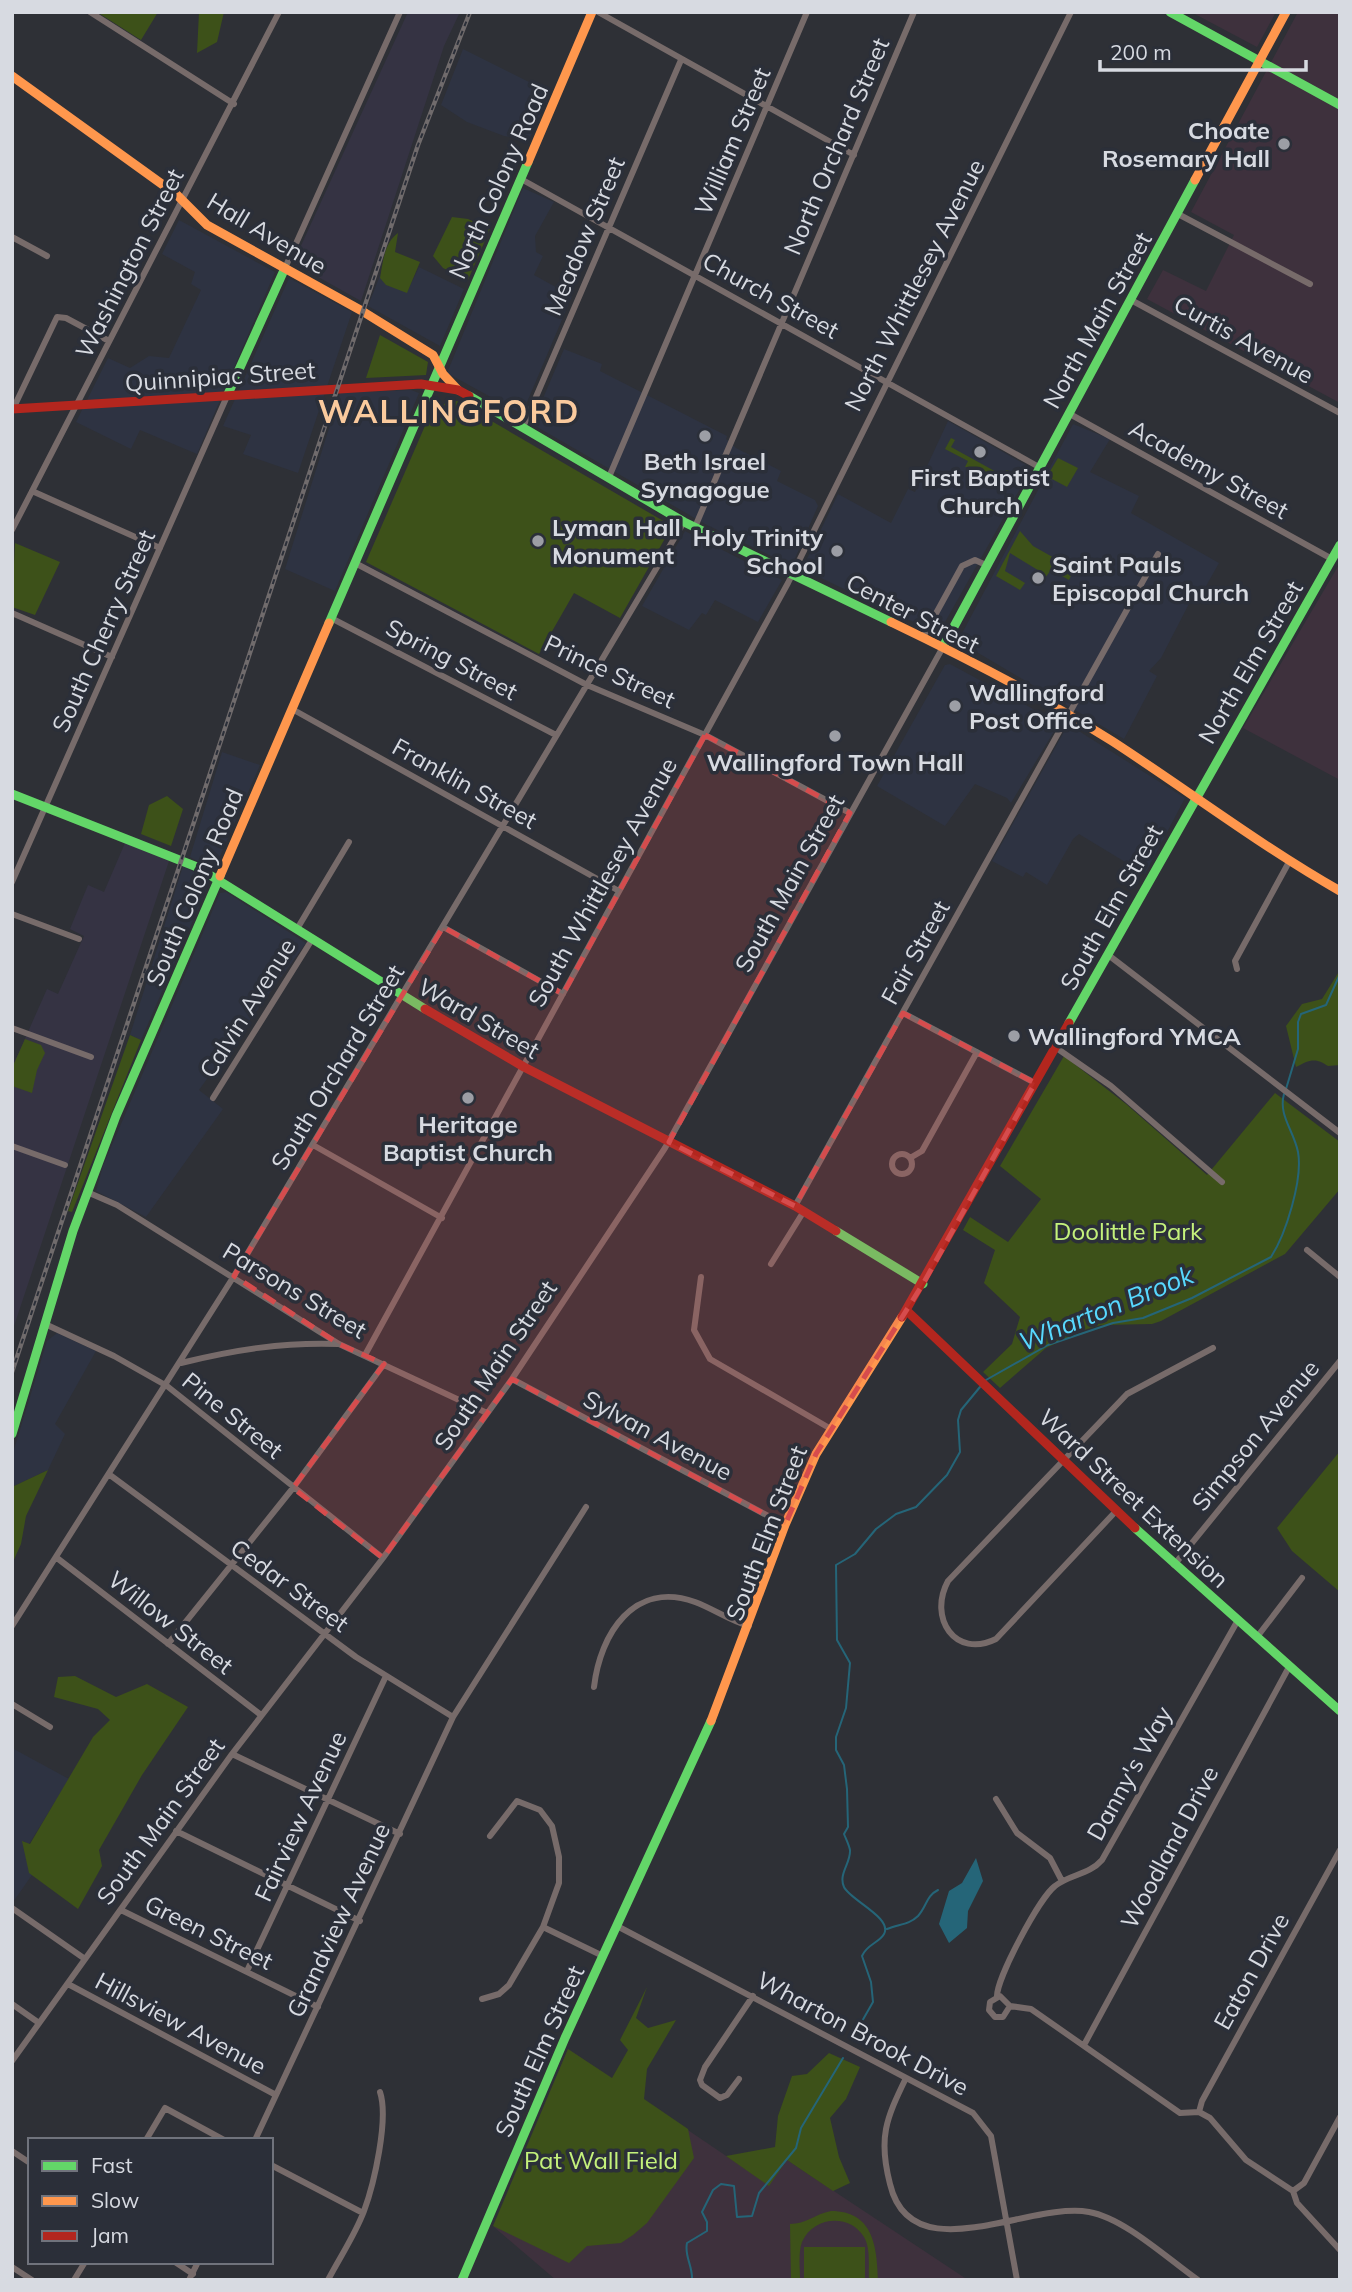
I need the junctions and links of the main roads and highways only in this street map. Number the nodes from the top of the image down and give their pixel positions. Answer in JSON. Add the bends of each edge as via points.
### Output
{"nodes":[{"id":1,"x":592,"y":12,"type":"edge"},
{"id":2,"x":1170,"y":12,"type":"edge"},
{"id":3,"x":1286,"y":12,"type":"edge"},
{"id":4,"x":1261,"y":61,"type":"junction"},
{"id":5,"x":12,"y":76,"type":"edge"},
{"id":6,"x":1340,"y":104,"type":"edge"},
{"id":7,"x":285,"y":268,"type":"junction"},
{"id":8,"x":439,"y":365,"type":"junction"},
{"id":9,"x":430,"y":385,"type":"junction"},
{"id":10,"x":458,"y":390,"type":"junction"},
{"id":11,"x":228,"y":394,"type":"junction"},
{"id":12,"x":13,"y":409,"type":"edge"},
{"id":13,"x":1340,"y":545,"type":"edge"},
{"id":14,"x":943,"y":647,"type":"junction"},
{"id":15,"x":12,"y":794,"type":"edge"},
{"id":16,"x":1194,"y":798,"type":"junction"},
{"id":17,"x":219,"y":880,"type":"junction"},
{"id":18,"x":1340,"y":891,"type":"edge"},
{"id":19,"x":923,"y":1284,"type":"junction"},
{"id":20,"x":906,"y":1310,"type":"junction"},
{"id":21,"x":12,"y":1434,"type":"edge"},
{"id":22,"x":1340,"y":1711,"type":"edge"},
{"id":23,"x":462,"y":2280,"type":"edge"}],
"edges":[{"from":1,"to":8,"type":"main road","name":"North Colony Road"},
{"from":2,"to":4,"type":"main road"},
{"from":3,"to":4,"type":"main road","name":"North Main Street"},
{"from":4,"to":6,"type":"main road"},
{"from":4,"to":14,"type":"main road","name":"North Main Street"},
{"from":5,"to":7,"type":"main road","name":"Hall Avenue","via":[[182,201],[207,225]]},
{"from":7,"to":8,"type":"main road","name":"Hall Avenue","via":[[433,355]]},
{"from":7,"to":11,"type":"main road"},
{"from":8,"to":9,"type":"main road","name":"South Colony Road"},
{"from":8,"to":10,"type":"main road","name":"Center Street"},
{"from":9,"to":10,"type":"main road","name":"Center Street"},
{"from":9,"to":11,"type":"main road","name":"Quinnipiac Street"},
{"from":9,"to":17,"type":"main road","name":"South Colony Road"},
{"from":10,"to":14,"type":"main road","name":"Center Street","via":[[684,522]]},
{"from":11,"to":12,"type":"main road","name":"Quinnipiac Street"},
{"from":13,"to":16,"type":"main road","name":"North Elm Street"},
{"from":14,"to":16,"type":"main road","name":"Center Street","via":[[1118,745]]},
{"from":15,"to":17,"type":"main road","name":"Ward Street","via":[[189,863]]},
{"from":16,"to":18,"type":"main road","name":"Center Street"},
{"from":16,"to":19,"type":"main road","name":"South Elm Street"},
{"from":17,"to":19,"type":"main road","name":"Ward Street","via":[[524,1067],[800,1208]]},
{"from":17,"to":21,"type":"main road","name":"South Colony Road","via":[[86,1192]]},
{"from":19,"to":20,"type":"main road","name":"South Elm Street"},
{"from":20,"to":22,"type":"main road","name":"Ward Street Extension","via":[[1174,1565]]},
{"from":20,"to":23,"type":"main road","name":"South Elm Street","via":[[807,1471],[717,1708],[546,2081]]}]}
